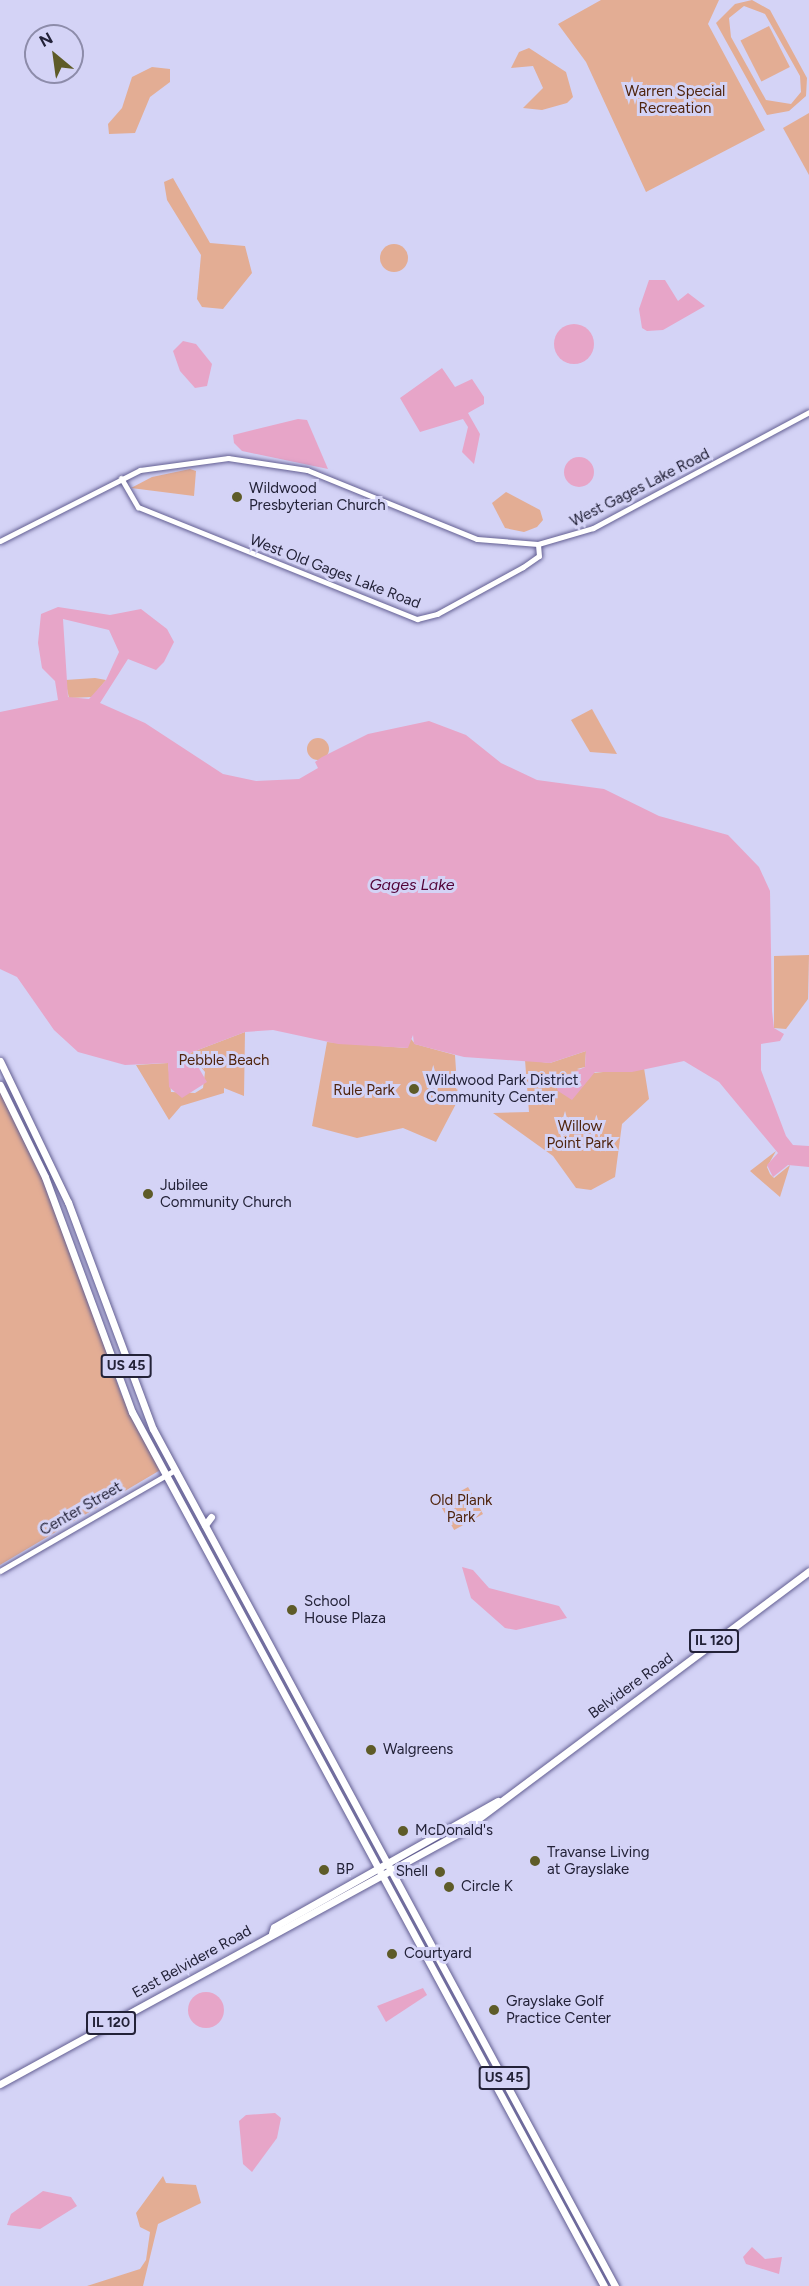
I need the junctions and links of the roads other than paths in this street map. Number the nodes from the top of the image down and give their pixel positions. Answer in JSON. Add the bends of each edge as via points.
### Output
{"nodes":[{"id":1,"x":809,"y":412,"type":"edge"},
{"id":2,"x":121,"y":478,"type":"junction"},
{"id":3,"x":0,"y":541,"type":"edge"},
{"id":4,"x":538,"y":544,"type":"junction"},
{"id":5,"x":0,"y":1061,"type":"edge"},
{"id":6,"x":0,"y":1084,"type":"edge"},
{"id":7,"x":175,"y":1470,"type":"junction"},
{"id":8,"x":166,"y":1475,"type":"junction"},
{"id":9,"x":212,"y":1538,"type":"junction"},
{"id":10,"x":203,"y":1544,"type":"junction"},
{"id":11,"x":0,"y":1571,"type":"edge"},
{"id":12,"x":809,"y":1571,"type":"edge"},
{"id":13,"x":498,"y":1801,"type":"junction"},
{"id":14,"x":390,"y":1863,"type":"junction"},
{"id":15,"x":380,"y":1868,"type":"junction"},
{"id":16,"x":394,"y":1870,"type":"junction"},
{"id":17,"x":385,"y":1876,"type":"junction"},
{"id":18,"x":272,"y":1933,"type":"junction"},
{"id":19,"x":0,"y":2084,"type":"edge"},
{"id":20,"x":604,"y":2286,"type":"edge"},
{"id":21,"x":615,"y":2286,"type":"edge"}],
"edges":[{"from":1,"to":4,"type":"street","name":"West Gages Lake Road","via":[[593,528]]},
{"from":2,"to":3,"type":"street","name":"West Gages Lake Road"},
{"from":2,"to":4,"type":"street","name":"West Gages Lake Road","via":[[188,460],[268,461],[329,477],[477,539]]},
{"from":2,"to":4,"type":"street","name":"West Old Gages Lake Road","via":[[123,490],[138,507],[417,619],[437,614],[523,567],[539,556]]},
{"from":5,"to":7,"type":"main road","number":"US 45","via":[[68,1202],[134,1386]]},
{"from":6,"to":8,"type":"main road","number":"US 45","via":[[45,1177],[132,1412]]},
{"from":7,"to":8,"type":"street","name":"Center Street"},
{"from":7,"to":9,"type":"main road","number":"US 45"},
{"from":8,"to":10,"type":"main road","number":"US 45"},
{"from":8,"to":11,"type":"street","name":"Center Street"},
{"from":9,"to":10,"type":"main road"},
{"from":9,"to":14,"type":"main road","number":"US 45"},
{"from":10,"to":15,"type":"main road","number":"US 45"},
{"from":12,"to":13,"type":"main road","name":"Belvidere Road","number":"IL 120"},
{"from":13,"to":14,"type":"main road","name":"Belvidere Road","number":"IL 120"},
{"from":13,"to":16,"type":"main road","name":"Belvidere Road","number":"IL 120","via":[[468,1827]]},
{"from":14,"to":15,"type":"main road","name":"Belvidere Road","number":"IL 120"},
{"from":14,"to":16,"type":"main road","number":"US 45"},
{"from":15,"to":17,"type":"main road","number":"US 45"},
{"from":15,"to":18,"type":"main road","name":"East Belvidere Road","number":"IL 120","via":[[274,1927]]},
{"from":16,"to":17,"type":"main road","name":"Belvidere Road","number":"IL 120"},
{"from":16,"to":21,"type":"main road","number":"US 45"},
{"from":17,"to":18,"type":"main road","name":"East Belvidere Road"},
{"from":17,"to":20,"type":"main road","number":"US 45"},
{"from":18,"to":19,"type":"main road","name":"East Belvidere Road","number":"IL 120"}]}
